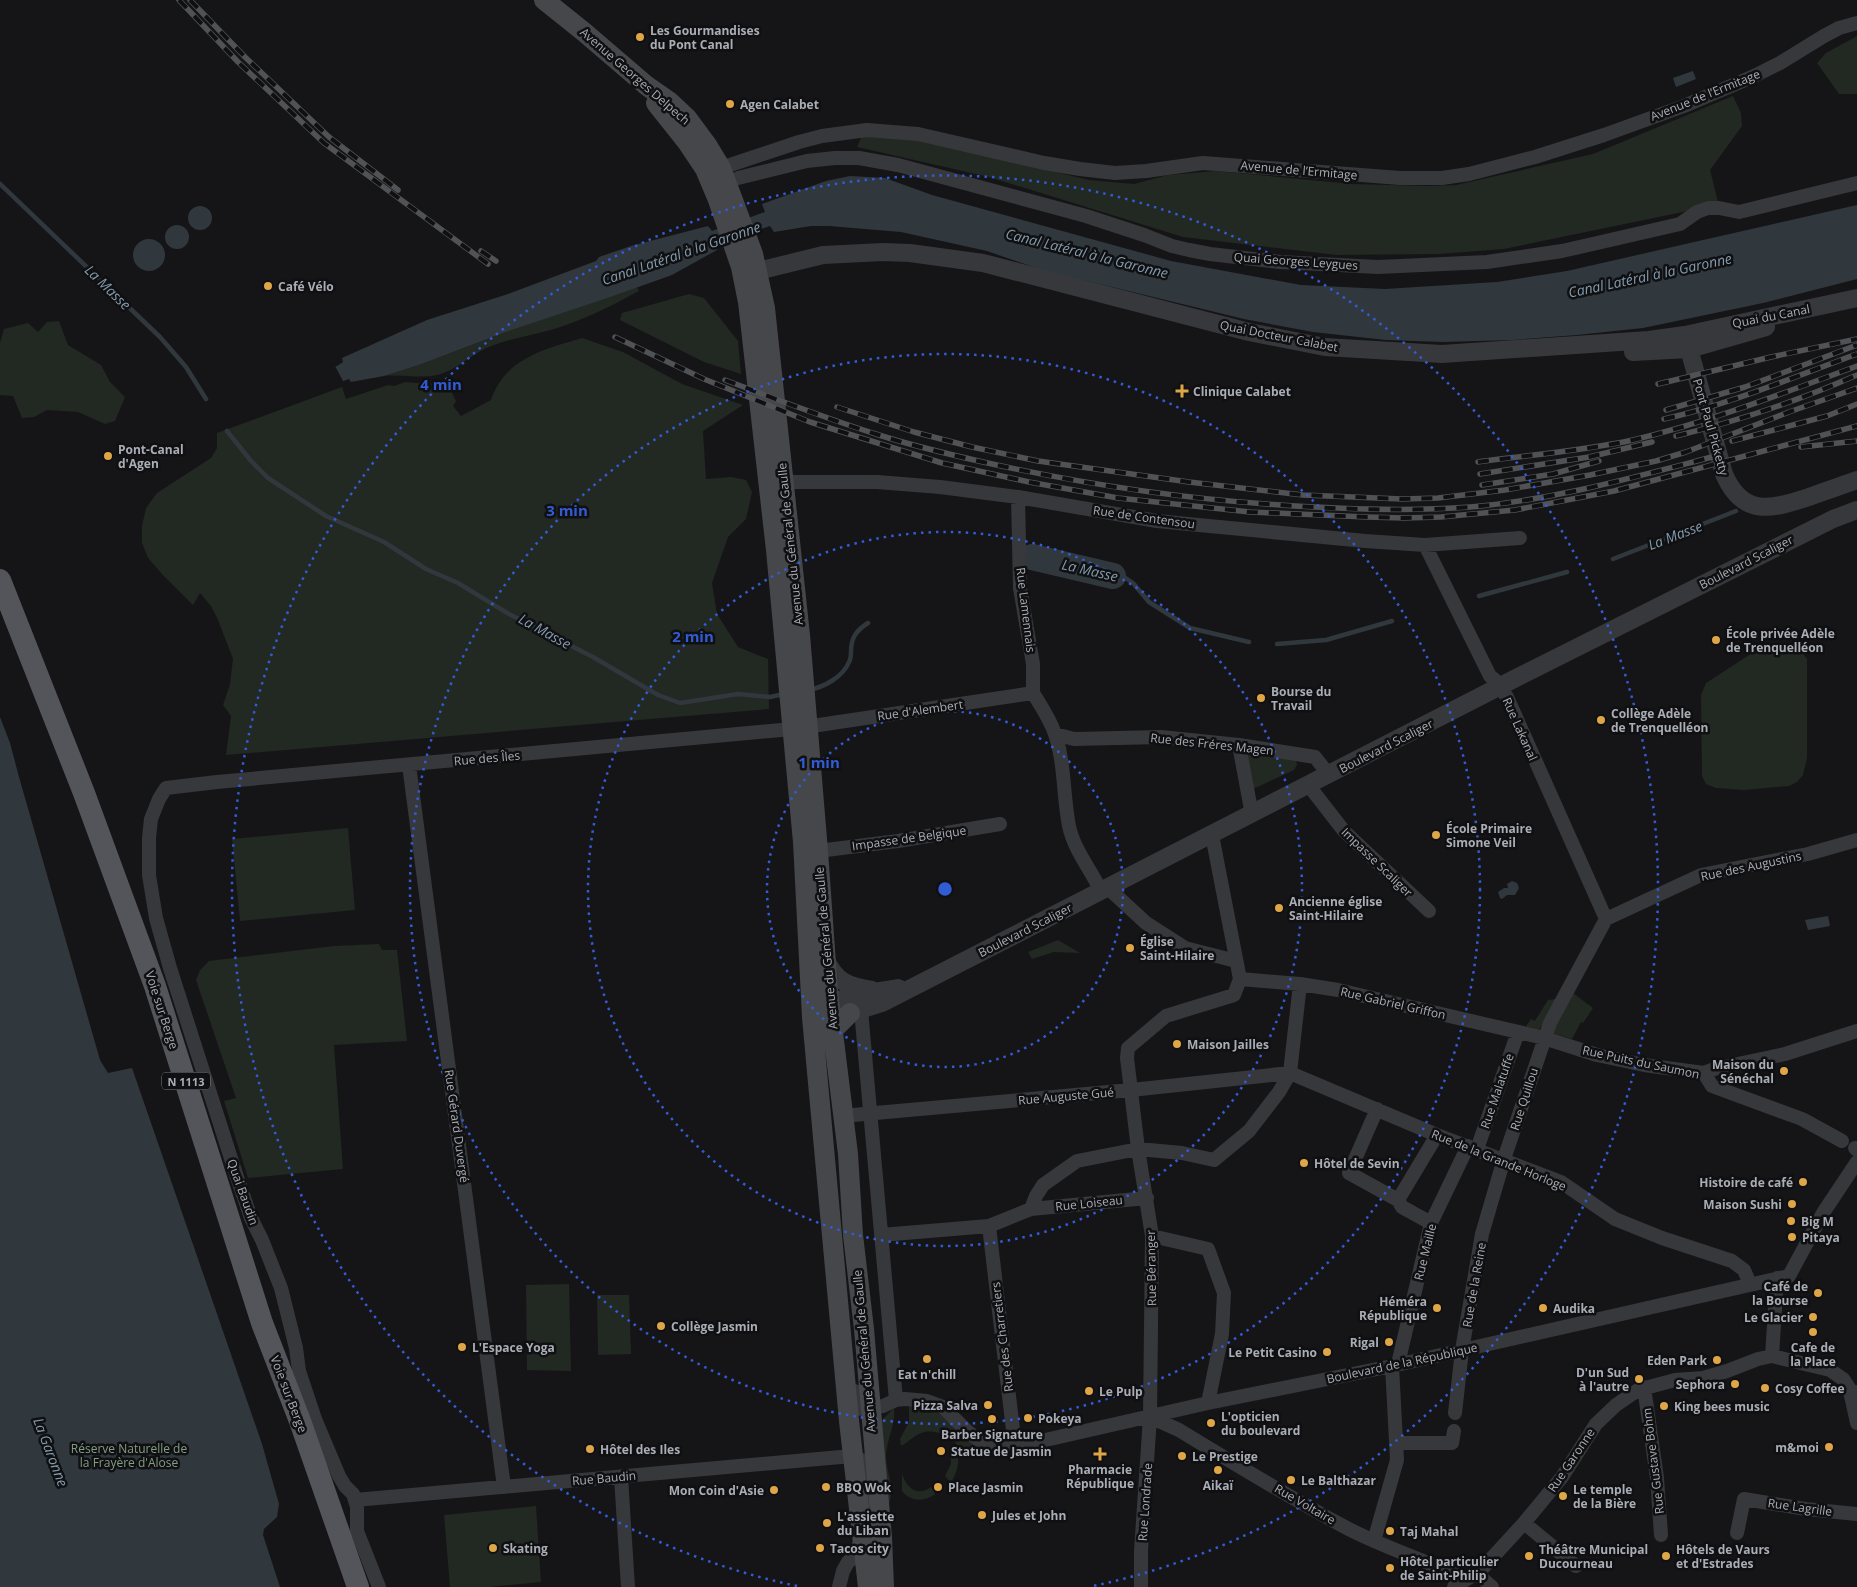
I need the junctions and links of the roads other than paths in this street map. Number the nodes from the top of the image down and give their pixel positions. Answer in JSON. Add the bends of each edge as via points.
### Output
{"nodes":[{"id":1,"x":544,"y":0,"type":"edge"},
{"id":2,"x":1857,"y":23,"type":"edge"},
{"id":3,"x":647,"y":86,"type":"junction"},
{"id":4,"x":658,"y":106,"type":"junction"},
{"id":5,"x":720,"y":168,"type":"junction"},
{"id":6,"x":1857,"y":183,"type":"edge"},
{"id":7,"x":727,"y":186,"type":"junction"},
{"id":8,"x":755,"y":265,"type":"junction"},
{"id":9,"x":1857,"y":298,"type":"edge"},
{"id":10,"x":1818,"y":307,"type":"junction"},
{"id":11,"x":1687,"y":342,"type":"junction"},
{"id":12,"x":1857,"y":480,"type":"edge"},
{"id":13,"x":776,"y":482,"type":"junction"},
{"id":14,"x":1018,"y":497,"type":"junction"},
{"id":15,"x":1857,"y":510,"type":"edge"},
{"id":16,"x":1520,"y":538,"type":"dead end"},
{"id":17,"x":1425,"y":545,"type":"junction"},
{"id":18,"x":0,"y":580,"type":"edge"},
{"id":19,"x":1501,"y":686,"type":"junction"},
{"id":20,"x":1032,"y":693,"type":"junction"},
{"id":21,"x":796,"y":724,"type":"junction"},
{"id":22,"x":1055,"y":734,"type":"junction"},
{"id":23,"x":1239,"y":746,"type":"junction"},
{"id":24,"x":409,"y":765,"type":"junction"},
{"id":25,"x":1329,"y":775,"type":"junction"},
{"id":26,"x":1309,"y":786,"type":"junction"},
{"id":27,"x":166,"y":788,"type":"joint"},
{"id":28,"x":1252,"y":815,"type":"junction"},
{"id":29,"x":1000,"y":824,"type":"dead end"},
{"id":30,"x":1212,"y":835,"type":"junction"},
{"id":31,"x":1857,"y":840,"type":"edge"},
{"id":32,"x":818,"y":851,"type":"junction"},
{"id":33,"x":1105,"y":890,"type":"junction"},
{"id":34,"x":1429,"y":911,"type":"dead end"},
{"id":35,"x":1606,"y":919,"type":"junction"},
{"id":36,"x":817,"y":958,"type":"junction"},
{"id":37,"x":1236,"y":961,"type":"junction"},
{"id":38,"x":1240,"y":979,"type":"junction"},
{"id":39,"x":1300,"y":984,"type":"junction"},
{"id":40,"x":916,"y":985,"type":"junction"},
{"id":41,"x":880,"y":991,"type":"junction"},
{"id":42,"x":856,"y":1012,"type":"junction"},
{"id":43,"x":825,"y":1014,"type":"junction"},
{"id":44,"x":1518,"y":1032,"type":"junction"},
{"id":45,"x":1857,"y":1032,"type":"edge"},
{"id":46,"x":1544,"y":1038,"type":"junction"},
{"id":47,"x":1290,"y":1073,"type":"junction"},
{"id":48,"x":1704,"y":1073,"type":"junction"},
{"id":49,"x":1131,"y":1090,"type":"junction"},
{"id":50,"x":1377,"y":1109,"type":"junction"},
{"id":51,"x":870,"y":1114,"type":"junction"},
{"id":52,"x":842,"y":1116,"type":"junction"},
{"id":53,"x":1437,"y":1134,"type":"junction"},
{"id":54,"x":1842,"y":1141,"type":"dead end"},
{"id":55,"x":1472,"y":1148,"type":"junction"},
{"id":56,"x":1138,"y":1149,"type":"junction"},
{"id":57,"x":1504,"y":1159,"type":"junction"},
{"id":58,"x":1857,"y":1162,"type":"edge"},
{"id":59,"x":1147,"y":1198,"type":"junction"},
{"id":60,"x":1398,"y":1200,"type":"junction"},
{"id":61,"x":1031,"y":1209,"type":"junction"},
{"id":62,"x":1430,"y":1224,"type":"junction"},
{"id":63,"x":989,"y":1226,"type":"junction"},
{"id":64,"x":881,"y":1236,"type":"junction"},
{"id":65,"x":1152,"y":1236,"type":"junction"},
{"id":66,"x":1783,"y":1277,"type":"junction"},
{"id":67,"x":1750,"y":1284,"type":"junction"},
{"id":68,"x":839,"y":1301,"type":"junction"},
{"id":69,"x":1462,"y":1350,"type":"junction"},
{"id":70,"x":1772,"y":1356,"type":"junction"},
{"id":71,"x":1395,"y":1365,"type":"junction"},
{"id":72,"x":1644,"y":1388,"type":"junction"},
{"id":73,"x":1855,"y":1396,"type":"edge"},
{"id":74,"x":896,"y":1400,"type":"junction"},
{"id":75,"x":1208,"y":1404,"type":"junction"},
{"id":76,"x":869,"y":1407,"type":"junction"},
{"id":77,"x":1455,"y":1413,"type":"dead end"},
{"id":78,"x":1150,"y":1417,"type":"junction"},
{"id":79,"x":1857,"y":1423,"type":"edge"},
{"id":80,"x":1454,"y":1431,"type":"dead end"},
{"id":81,"x":1396,"y":1443,"type":"junction"},
{"id":82,"x":1015,"y":1447,"type":"junction"},
{"id":83,"x":852,"y":1456,"type":"junction"},
{"id":84,"x":621,"y":1477,"type":"junction"},
{"id":85,"x":504,"y":1486,"type":"junction"},
{"id":86,"x":355,"y":1500,"type":"junction"},
{"id":87,"x":1857,"y":1514,"type":"edge"},
{"id":88,"x":880,"y":1517,"type":"junction"},
{"id":89,"x":1524,"y":1522,"type":"junction"},
{"id":90,"x":1737,"y":1533,"type":"dead end"},
{"id":91,"x":1661,"y":1535,"type":"dead end"},
{"id":92,"x":862,"y":1536,"type":"junction"},
{"id":93,"x":1374,"y":1541,"type":"junction"},
{"id":94,"x":1576,"y":1566,"type":"dead end"},
{"id":95,"x":1465,"y":1580,"type":"edge"},
{"id":96,"x":358,"y":1587,"type":"edge"},
{"id":97,"x":379,"y":1587,"type":"edge"},
{"id":98,"x":628,"y":1587,"type":"edge"},
{"id":99,"x":839,"y":1587,"type":"edge"},
{"id":100,"x":868,"y":1587,"type":"edge"},
{"id":101,"x":884,"y":1587,"type":"edge"},
{"id":102,"x":1141,"y":1587,"type":"edge"},
{"id":103,"x":1492,"y":1587,"type":"edge"}],
"edges":[{"from":1,"to":3,"type":"main road","name":"Avenue Georges Delpech"},
{"from":2,"to":5,"type":"street","name":"Avenue de l’Ermitage","via":[[1839,28],[1780,63],[1684,106],[1535,157],[1442,178],[1400,178],[1203,163],[1115,173],[1053,164],[918,134],[866,130],[822,136]]},
{"from":3,"to":4,"type":"main road"},
{"from":3,"to":5,"type":"main road","name":"Avenue Georges Delpech","via":[[687,118]]},
{"from":4,"to":5,"type":"street","via":[[673,116]]},
{"from":4,"to":7,"type":"main road","via":[[705,169]]},
{"from":5,"to":7,"type":"main road","name":"Avenue Georges Delpech"},
{"from":6,"to":7,"type":"street","name":"Quai Georges Leygues","via":[[1739,212],[1708,208],[1680,224],[1562,251],[1487,262],[1378,267],[1280,262],[1189,250],[898,164],[860,158],[807,161]]},
{"from":7,"to":8,"type":"main road","name":"Avenue du Général de Gaulle"},
{"from":8,"to":11,"type":"street","name":"Quai Docteur Calabet","via":[[824,255],[883,252],[983,263],[1249,332],[1336,348],[1442,354],[1649,340]]},
{"from":8,"to":13,"type":"main road","name":"Avenue du Général de Gaulle","via":[[762,366]]},
{"from":9,"to":10,"type":"street","name":"Quai du Canal"},
{"from":10,"to":11,"type":"street","via":[[1780,322]]},
{"from":10,"to":11,"type":"street","name":"Quai du Canal","via":[[1738,322]]},
{"from":11,"to":12,"type":"street","name":"Pont Paul Picketty","via":[[1724,474],[1738,497],[1748,504],[1771,508]]},
{"from":13,"to":14,"type":"street","name":"Rue de Contensou","via":[[877,482]]},
{"from":13,"to":21,"type":"main road","name":"Avenue du Général de Gaulle","via":[[795,678]]},
{"from":14,"to":17,"type":"street","name":"Rue de Contensou","via":[[1157,521]]},
{"from":14,"to":20,"type":"street","name":"Rue Lamennais","via":[[1020,588],[1033,664]]},
{"from":15,"to":19,"type":"street","name":"Boulevard Scaliger","via":[[1833,519]]},
{"from":16,"to":17,"type":"street","name":"Rue de Contensou"},
{"from":17,"to":19,"type":"street","name":"Rue Lakanal","via":[[1490,676]]},
{"from":18,"to":96,"type":"main road","name":"Voie sur Berge","number":"N 1113","via":[[84,793],[155,986],[262,1323]]},
{"from":19,"to":25,"type":"street","name":"Boulevard Scaliger"},
{"from":19,"to":35,"type":"street","name":"Rue Lakanal"},
{"from":20,"to":21,"type":"street","name":"Rue d'Alembert"},
{"from":20,"to":22,"type":"street"},
{"from":21,"to":24,"type":"street","name":"Rue des Îles"},
{"from":21,"to":32,"type":"main road","name":"Avenue du Général de Gaulle"},
{"from":21,"to":36,"type":"main road","name":"Avenue du Général de Gaulle","via":[[803,842]]},
{"from":22,"to":23,"type":"street","name":"Rue des Fréres Magen","via":[[1074,739],[1161,737]]},
{"from":22,"to":33,"type":"street","via":[[1069,826],[1075,845]]},
{"from":23,"to":25,"type":"street","name":"Rue des Fréres Magen","via":[[1315,757]]},
{"from":23,"to":28,"type":"street"},
{"from":24,"to":27,"type":"street","name":"Rue des Îles"},
{"from":24,"to":85,"type":"street","name":"Rue Gérard Duvergé"},
{"from":25,"to":26,"type":"street","name":"Boulevard Scaliger"},
{"from":26,"to":28,"type":"street","name":"Boulevard Scaliger"},
{"from":26,"to":34,"type":"street","name":"Impasse Scaliger","via":[[1344,831]]},
{"from":27,"to":86,"type":"street","name":"Quai Baudin","via":[[151,819],[149,838],[149,875],[156,918],[236,1174],[280,1288],[299,1370],[315,1419],[339,1476]]},
{"from":28,"to":30,"type":"street","name":"Boulevard Scaliger"},
{"from":29,"to":32,"type":"street","name":"Impasse de Belgique"},
{"from":30,"to":33,"type":"street","name":"Boulevard Scaliger"},
{"from":30,"to":37,"type":"street"},
{"from":31,"to":35,"type":"street","name":"Rue des Augustins","via":[[1808,854],[1701,875]]},
{"from":32,"to":36,"type":"main road","name":"Avenue du Général de Gaulle"},
{"from":33,"to":37,"type":"street","via":[[1146,923],[1186,948]]},
{"from":33,"to":40,"type":"street","name":"Boulevard Scaliger"},
{"from":35,"to":46,"type":"street","via":[[1566,990]]},
{"from":36,"to":41,"type":"street","via":[[842,981],[854,987]]},
{"from":36,"to":43,"type":"main road","name":"Avenue du Général de Gaulle"},
{"from":37,"to":38,"type":"street"},
{"from":38,"to":39,"type":"street","name":"Rue Gabriel Griffon"},
{"from":38,"to":49,"type":"street","name":"Rue Béranger","via":[[1234,995],[1166,1016],[1128,1048]]},
{"from":39,"to":44,"type":"street","name":"Rue Gabriel Griffon"},
{"from":39,"to":47,"type":"street"},
{"from":40,"to":41,"type":"street","name":"Boulevard Scaliger"},
{"from":40,"to":42,"type":"street","name":"Boulevard Scaliger"},
{"from":41,"to":43,"type":"street","name":"Boulevard Scaliger","via":[[839,999]]},
{"from":42,"to":43,"type":"main road"},
{"from":42,"to":51,"type":"street"},
{"from":43,"to":52,"type":"main road","name":"Avenue du Général de Gaulle"},
{"from":43,"to":68,"type":"main road","name":"Avenue du Général de Gaulle","via":[[834,1263]]},
{"from":44,"to":46,"type":"street","name":"Rue Gabriel Griffon"},
{"from":44,"to":55,"type":"street","name":"Rue Malatuffe"},
{"from":45,"to":48,"type":"street"},
{"from":46,"to":48,"type":"street","name":"Rue Puits du Saumon","via":[[1596,1055]]},
{"from":46,"to":57,"type":"street","name":"Rue Quillou"},
{"from":47,"to":49,"type":"street","name":"Rue Auguste Gué"},
{"from":47,"to":50,"type":"street","name":"Rue de la Grande Horloge"},
{"from":47,"to":56,"type":"street","via":[[1249,1131],[1214,1160]]},
{"from":48,"to":54,"type":"street","name":"Rue Puits du Saumon","via":[[1712,1086],[1802,1119]]},
{"from":49,"to":51,"type":"street","name":"Rue Auguste Gué"},
{"from":49,"to":56,"type":"street","name":"Rue Béranger"},
{"from":50,"to":53,"type":"street","name":"Rue de la Grande Horloge"},
{"from":50,"to":60,"type":"street","via":[[1349,1173]]},
{"from":51,"to":52,"type":"street","name":"Rue Auguste Gué"},
{"from":51,"to":64,"type":"street"},
{"from":52,"to":76,"type":"main road","name":"Avenue du Général de Gaulle"},
{"from":53,"to":55,"type":"street","name":"Rue de la Grande Horloge"},
{"from":53,"to":60,"type":"street"},
{"from":55,"to":57,"type":"street","name":"Rue de la Grande Horloge"},
{"from":55,"to":62,"type":"street","name":"Rue Maille"},
{"from":56,"to":59,"type":"street","name":"Rue Béranger"},
{"from":56,"to":61,"type":"street","via":[[1077,1161],[1043,1185]]},
{"from":57,"to":67,"type":"street","name":"Rue de la Grande Horloge","via":[[1561,1182],[1615,1219],[1732,1261],[1744,1270]]},
{"from":57,"to":69,"type":"street","name":"Rue de la Reine","via":[[1482,1234]]},
{"from":58,"to":66,"type":"street"},
{"from":59,"to":61,"type":"street","name":"Rue Loiseau"},
{"from":59,"to":65,"type":"street","name":"Rue Béranger"},
{"from":60,"to":62,"type":"street","via":[[1402,1207]]},
{"from":61,"to":63,"type":"street","name":"Rue Loiseau"},
{"from":62,"to":71,"type":"street","name":"Rue Maille"},
{"from":63,"to":64,"type":"street","name":"Rue Loiseau"},
{"from":63,"to":82,"type":"street","name":"Rue des Charretiers"},
{"from":64,"to":74,"type":"street"},
{"from":65,"to":75,"type":"street","via":[[1208,1249],[1224,1293],[1222,1334]]},
{"from":65,"to":78,"type":"street","name":"Rue Béranger"},
{"from":66,"to":67,"type":"street","name":"Boulevard de la République"},
{"from":66,"to":70,"type":"street"},
{"from":67,"to":69,"type":"street","name":"Boulevard de la République"},
{"from":68,"to":76,"type":"street","via":[[849,1321],[857,1409]]},
{"from":68,"to":83,"type":"main road","name":"Avenue du Général de Gaulle"},
{"from":69,"to":71,"type":"street","name":"Boulevard de la République"},
{"from":69,"to":77,"type":"street","name":"Rue de la Reine"},
{"from":70,"to":72,"type":"street","name":"Rue Garonne","via":[[1703,1378],[1674,1380]]},
{"from":70,"to":73,"type":"street","via":[[1830,1370],[1844,1379]]},
{"from":71,"to":75,"type":"street","name":"Boulevard de la République"},
{"from":71,"to":81,"type":"street","name":"Rue Maille"},
{"from":72,"to":89,"type":"street","name":"Rue Garonne","via":[[1616,1405],[1596,1424],[1562,1477]]},
{"from":72,"to":91,"type":"street","name":"Rue Gustave Bohm","via":[[1657,1478]]},
{"from":73,"to":79,"type":"street"},
{"from":74,"to":76,"type":"street","via":[[883,1406]]},
{"from":74,"to":82,"type":"street","via":[[913,1399],[936,1404],[978,1441],[1000,1449]]},
{"from":75,"to":78,"type":"street","name":"Boulevard de la République"},
{"from":76,"to":88,"type":"main road","name":"Avenue du Général de Gaulle"},
{"from":78,"to":82,"type":"street","name":"Boulevard de la République"},
{"from":78,"to":93,"type":"street","name":"Rue Voltaire","via":[[1179,1430]]},
{"from":78,"to":102,"type":"street","name":"Rue Londrade"},
{"from":80,"to":81,"type":"street","via":[[1452,1443]]},
{"from":81,"to":93,"type":"street","name":"Rue Maille","via":[[1398,1460]]},
{"from":83,"to":84,"type":"street","name":"Rue Baudin"},
{"from":83,"to":88,"type":"street","via":[[864,1461],[870,1500]]},
{"from":83,"to":92,"type":"main road","name":"Avenue du Général de Gaulle"},
{"from":84,"to":85,"type":"street","name":"Rue Baudin"},
{"from":84,"to":98,"type":"street"},
{"from":85,"to":86,"type":"street","name":"Rue Baudin"},
{"from":86,"to":97,"type":"street","name":"Quai Baudin","via":[[358,1531]]},
{"from":87,"to":90,"type":"street","name":"Rue Lagrille","via":[[1806,1510],[1744,1499]]},
{"from":88,"to":101,"type":"main road","name":"Avenue du Général de Gaulle"},
{"from":89,"to":94,"type":"street"},
{"from":89,"to":95,"type":"street","name":"Rue Garonne"},
{"from":92,"to":99,"type":"street","via":[[854,1557],[843,1571]]},
{"from":92,"to":100,"type":"main road","name":"Avenue du Général de Gaulle"},
{"from":93,"to":95,"type":"street","name":"Rue Voltaire","via":[[1439,1566]]},
{"from":95,"to":103,"type":"street","name":"Rue Voltaire"}]}
